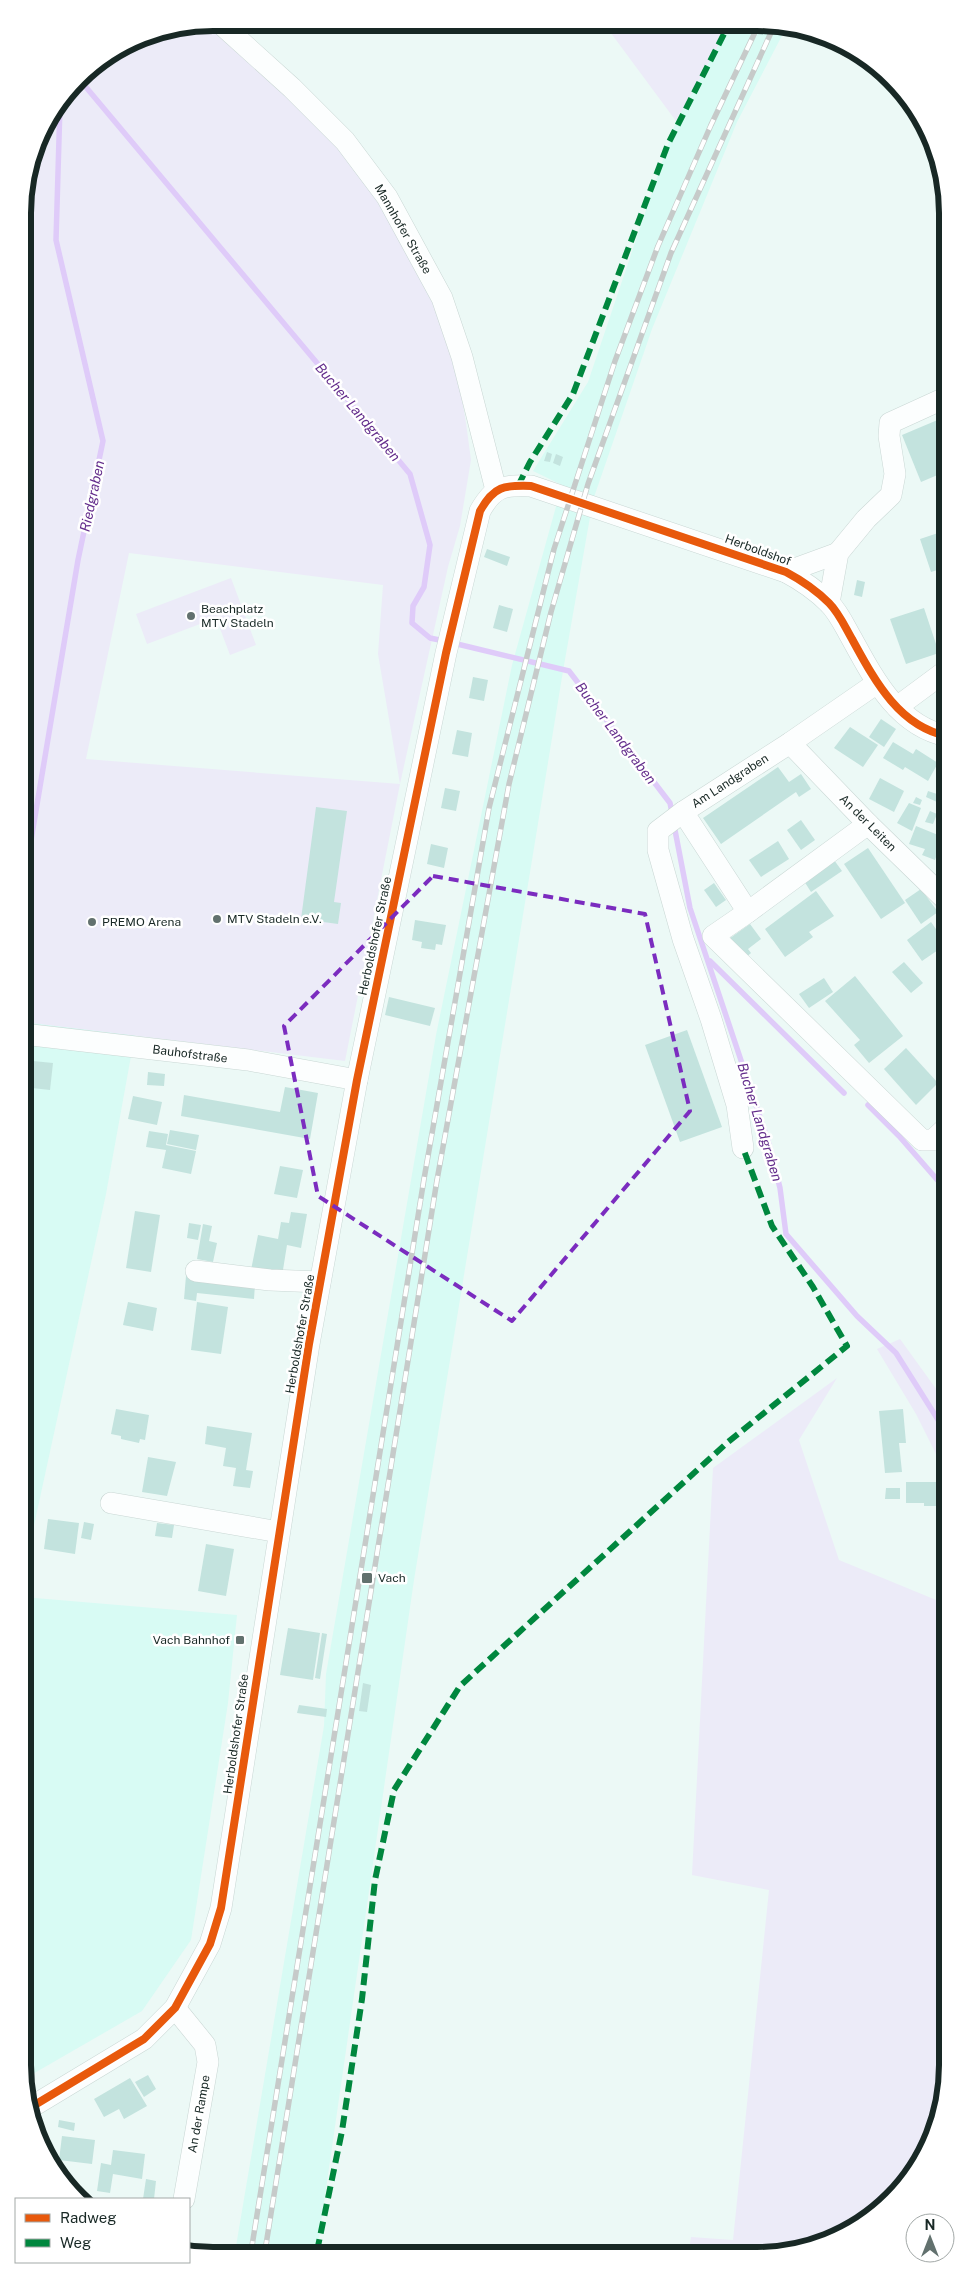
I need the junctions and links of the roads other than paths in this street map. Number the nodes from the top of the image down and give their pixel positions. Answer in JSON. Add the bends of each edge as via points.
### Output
{"nodes":[{"id":1,"x":230,"y":31,"type":"edge"},
{"id":2,"x":939,"y":401,"type":"edge"},
{"id":3,"x":496,"y":490,"type":"junction"},
{"id":4,"x":838,"y":553,"type":"junction"},
{"id":5,"x":786,"y":572,"type":"junction"},
{"id":6,"x":829,"y":603,"type":"junction"},
{"id":7,"x":939,"y":676,"type":"edge"},
{"id":8,"x":877,"y":683,"type":"junction"},
{"id":9,"x":897,"y":707,"type":"junction"},
{"id":10,"x":939,"y":734,"type":"edge"},
{"id":11,"x":790,"y":743,"type":"junction"},
{"id":12,"x":683,"y":812,"type":"junction"},
{"id":13,"x":868,"y":824,"type":"junction"},
{"id":14,"x":939,"y":892,"type":"edge"},
{"id":15,"x":748,"y":912,"type":"junction"},
{"id":16,"x":31,"y":1035,"type":"edge"},
{"id":17,"x":357,"y":1080,"type":"junction"},
{"id":18,"x":939,"y":1134,"type":"edge"},
{"id":19,"x":743,"y":1148,"type":"dead end"},
{"id":20,"x":196,"y":1271,"type":"dead end"},
{"id":21,"x":320,"y":1282,"type":"junction"},
{"id":22,"x":111,"y":1503,"type":"dead end"},
{"id":23,"x":279,"y":1532,"type":"junction"},
{"id":24,"x":175,"y":2008,"type":"junction"},
{"id":25,"x":36,"y":2104,"type":"edge"},
{"id":26,"x":184,"y":2198,"type":"edge"}],
"edges":[{"from":1,"to":3,"type":"street","name":"Mannhofer Straße","via":[[345,141],[387,197],[442,298],[462,357]]},
{"from":2,"to":4,"type":"street","via":[[890,423],[895,474],[891,495]]},
{"from":3,"to":5,"type":"street","name":"Herboldshof","via":[[507,486],[531,486],[550,491]]},
{"from":3,"to":17,"type":"street","name":"Herboldshofer Straße","via":[[480,511],[456,609]]},
{"from":4,"to":5,"type":"street"},
{"from":4,"to":6,"type":"street"},
{"from":5,"to":6,"type":"street","name":"Herboldshof"},
{"from":6,"to":8,"type":"street","name":"Herboldshof"},
{"from":7,"to":9,"type":"street"},
{"from":8,"to":9,"type":"street","name":"Herboldshof"},
{"from":8,"to":11,"type":"street","name":"Am Landgraben"},
{"from":9,"to":10,"type":"street","name":"Herboldshof","via":[[914,722]]},
{"from":11,"to":12,"type":"street","name":"Am Landgraben"},
{"from":11,"to":13,"type":"street","name":"An der Leiten"},
{"from":12,"to":15,"type":"street","name":"Am Landgraben"},
{"from":12,"to":19,"type":"street","via":[[658,831],[658,850],[737,1105]]},
{"from":13,"to":14,"type":"street","name":"An der Leiten"},
{"from":13,"to":15,"type":"street"},
{"from":15,"to":18,"type":"street","via":[[713,936],[922,1140],[933,1140]]},
{"from":16,"to":17,"type":"street","name":"Bauhofstraße","via":[[248,1060]]},
{"from":17,"to":21,"type":"street","name":"Herboldshofer Straße"},
{"from":20,"to":21,"type":"street"},
{"from":21,"to":23,"type":"street","name":"Herboldshofer Straße"},
{"from":22,"to":23,"type":"street"},
{"from":23,"to":24,"type":"street","name":"Herboldshofer Straße","via":[[221,1908],[210,1944]]},
{"from":24,"to":25,"type":"street","name":"Herboldshofer Straße","via":[[144,2039]]},
{"from":24,"to":26,"type":"street","name":"An der Rampe","via":[[205,2046],[208,2062]]}]}
